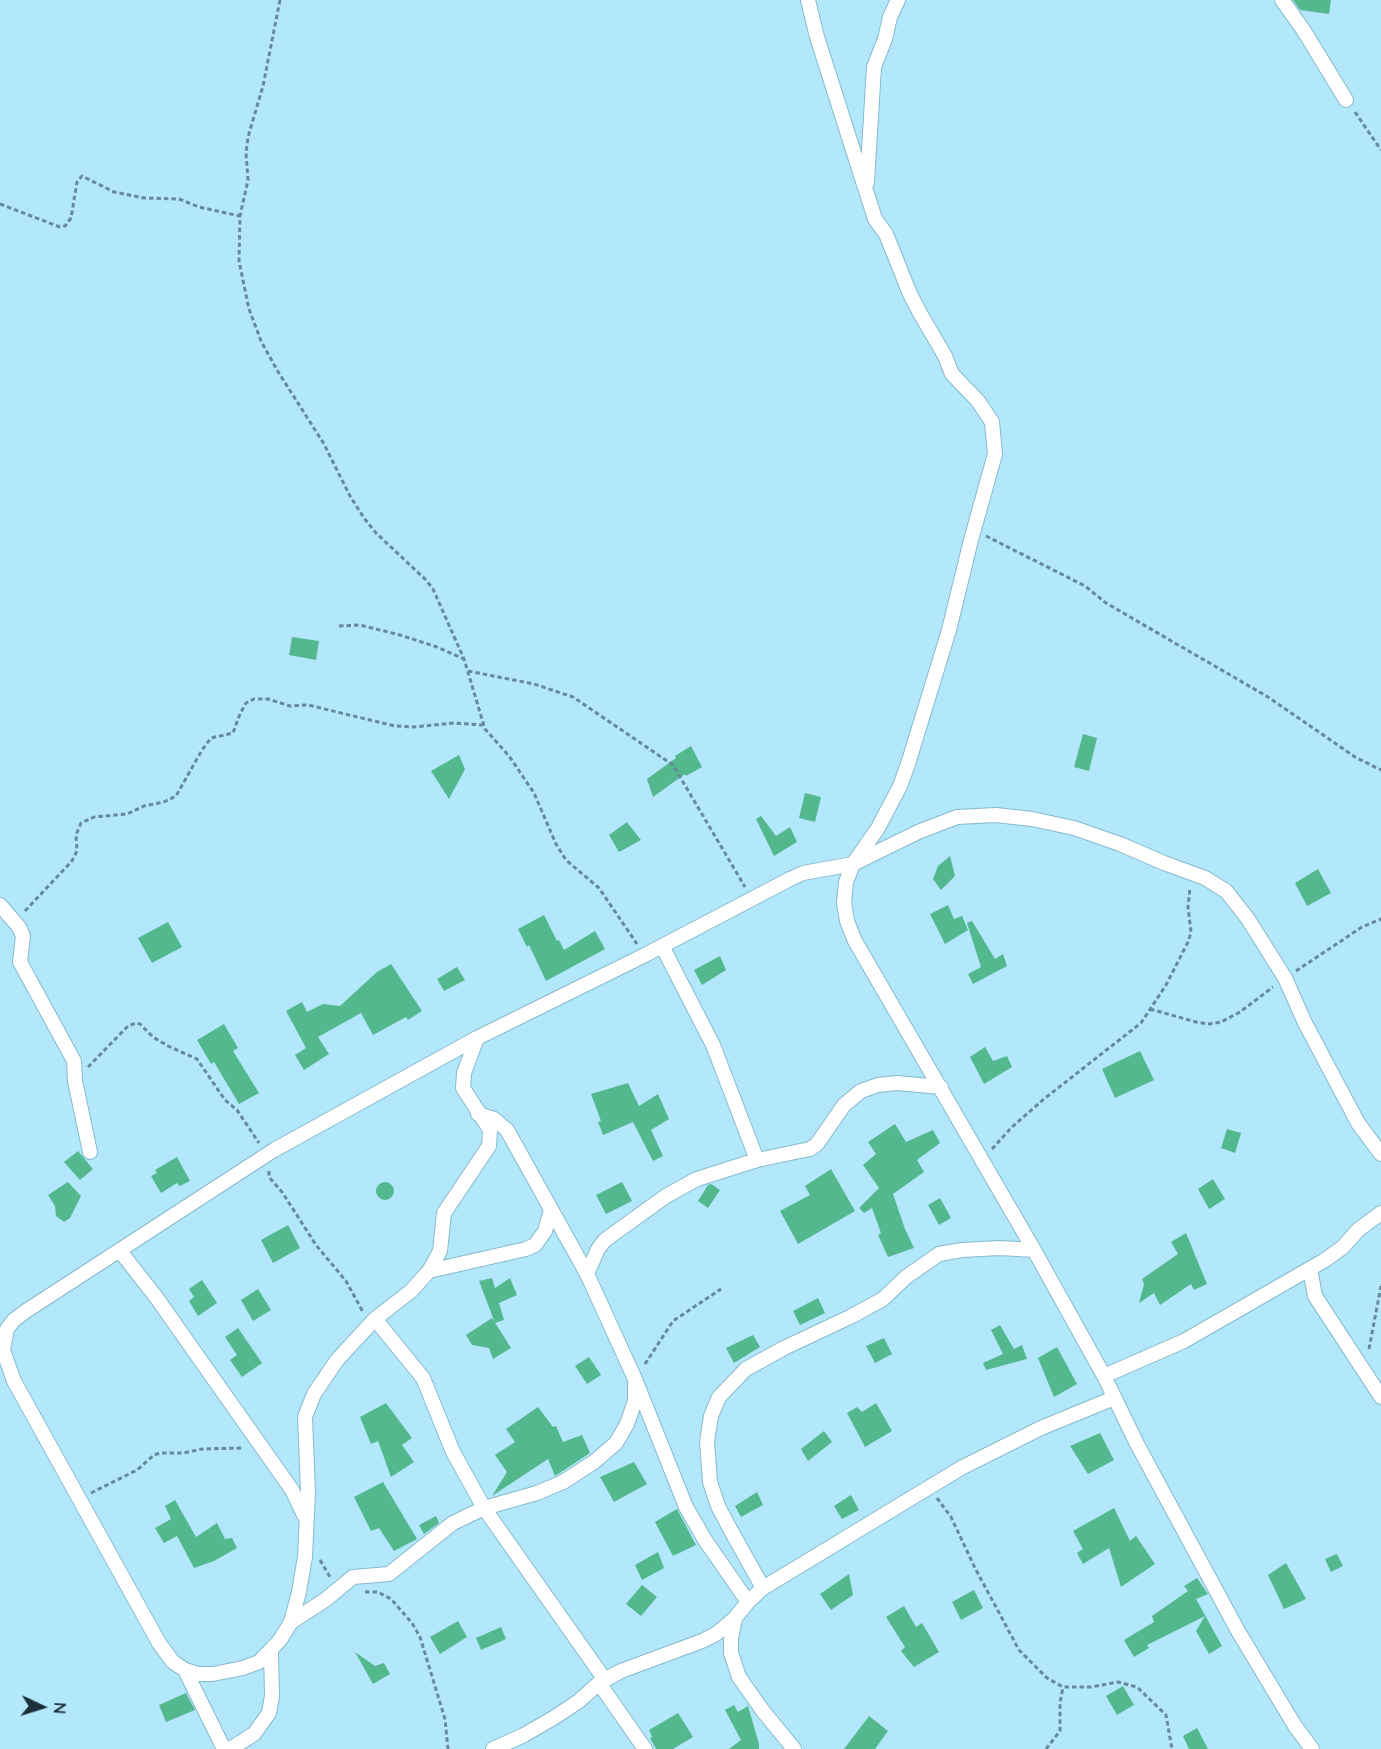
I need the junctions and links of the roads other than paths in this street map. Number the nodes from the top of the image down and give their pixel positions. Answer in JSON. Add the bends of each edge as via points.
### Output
{"nodes":[{"id":1,"x":808,"y":0,"type":"edge"},
{"id":2,"x":898,"y":0,"type":"edge"},
{"id":3,"x":1282,"y":0,"type":"edge"},
{"id":4,"x":1346,"y":99,"type":"road end"},
{"id":5,"x":866,"y":191,"type":"junction"},
{"id":6,"x":853,"y":864,"type":"junction"},
{"id":7,"x":0,"y":905,"type":"edge"},
{"id":8,"x":662,"y":946,"type":"junction"},
{"id":9,"x":477,"y":1038,"type":"junction"},
{"id":10,"x":941,"y":1087,"type":"junction"},
{"id":11,"x":478,"y":1113,"type":"junction"},
{"id":12,"x":90,"y":1152,"type":"dead end"},
{"id":13,"x":1381,"y":1154,"type":"edge"},
{"id":14,"x":757,"y":1160,"type":"junction"},
{"id":15,"x":551,"y":1210,"type":"junction"},
{"id":16,"x":1381,"y":1213,"type":"edge"},
{"id":17,"x":1034,"y":1250,"type":"junction"},
{"id":18,"x":120,"y":1251,"type":"junction"},
{"id":19,"x":1310,"y":1269,"type":"junction"},
{"id":20,"x":429,"y":1271,"type":"junction"},
{"id":21,"x":587,"y":1274,"type":"junction"},
{"id":22,"x":372,"y":1322,"type":"junction"},
{"id":23,"x":1104,"y":1376,"type":"junction"},
{"id":24,"x":635,"y":1379,"type":"junction"},
{"id":25,"x":1381,"y":1397,"type":"edge"},
{"id":26,"x":1114,"y":1398,"type":"junction"},
{"id":27,"x":484,"y":1508,"type":"junction"},
{"id":28,"x":307,"y":1520,"type":"junction"},
{"id":29,"x":764,"y":1588,"type":"junction"},
{"id":30,"x":748,"y":1602,"type":"junction"},
{"id":31,"x":735,"y":1618,"type":"junction"},
{"id":32,"x":291,"y":1622,"type":"junction"},
{"id":33,"x":271,"y":1651,"type":"junction"},
{"id":34,"x":185,"y":1670,"type":"junction"},
{"id":35,"x":602,"y":1682,"type":"junction"},
{"id":36,"x":224,"y":1749,"type":"edge"},
{"id":37,"x":230,"y":1749,"type":"edge"},
{"id":38,"x":493,"y":1749,"type":"edge"},
{"id":39,"x":645,"y":1749,"type":"edge"},
{"id":40,"x":794,"y":1749,"type":"edge"},
{"id":41,"x":1312,"y":1749,"type":"edge"}],
"edges":[{"from":1,"to":5,"type":"street"},
{"from":2,"to":5,"type":"street","via":[[874,66]]},
{"from":3,"to":4,"type":"street"},
{"from":5,"to":6,"type":"street","via":[[910,294],[952,374],[992,422],[995,454],[949,630],[908,764],[878,828]]},
{"from":6,"to":8,"type":"street","via":[[803,873]]},
{"from":6,"to":10,"type":"street","via":[[846,882],[847,921]]},
{"from":6,"to":13,"type":"street","via":[[957,817],[996,815],[1074,828],[1205,878],[1226,891],[1248,919],[1285,978],[1358,1123]]},
{"from":7,"to":12,"type":"street","via":[[22,936],[20,962],[74,1061]]},
{"from":8,"to":9,"type":"street"},
{"from":8,"to":14,"type":"street","via":[[713,1045]]},
{"from":9,"to":11,"type":"street","via":[[462,1083]]},
{"from":9,"to":18,"type":"street","via":[[267,1154]]},
{"from":10,"to":14,"type":"street","via":[[897,1083],[861,1091],[810,1149]]},
{"from":10,"to":17,"type":"street"},
{"from":11,"to":15,"type":"street","via":[[507,1130]]},
{"from":11,"to":20,"type":"street","via":[[490,1130],[489,1146],[444,1214],[440,1251]]},
{"from":14,"to":21,"type":"street","via":[[697,1179],[666,1196],[605,1240]]},
{"from":15,"to":20,"type":"street","via":[[545,1231],[535,1245]]},
{"from":15,"to":21,"type":"street"},
{"from":16,"to":19,"type":"street","via":[[1343,1247]]},
{"from":17,"to":23,"type":"street"},
{"from":17,"to":29,"type":"street","via":[[1000,1248],[939,1254],[883,1299],[746,1369],[719,1396],[707,1442],[710,1482],[723,1516]]},
{"from":18,"to":28,"type":"street","via":[[292,1490]]},
{"from":18,"to":34,"type":"street","via":[[14,1320],[7,1329],[3,1350],[14,1381],[159,1643],[173,1662]]},
{"from":19,"to":23,"type":"street","via":[[1184,1341]]},
{"from":19,"to":25,"type":"street","via":[[1315,1296]]},
{"from":20,"to":22,"type":"street"},
{"from":21,"to":24,"type":"street"},
{"from":22,"to":27,"type":"street","via":[[423,1378],[453,1452]]},
{"from":22,"to":28,"type":"street","via":[[337,1360],[314,1394],[305,1417]]},
{"from":23,"to":26,"type":"street"},
{"from":24,"to":27,"type":"street","via":[[635,1401],[627,1425],[616,1443],[594,1462],[537,1493]]},
{"from":24,"to":30,"type":"street","via":[[686,1508]]},
{"from":26,"to":29,"type":"street","via":[[962,1468]]},
{"from":26,"to":41,"type":"street","via":[[1239,1631]]},
{"from":27,"to":32,"type":"street","via":[[453,1523],[388,1574],[357,1576]]},
{"from":27,"to":35,"type":"street"},
{"from":28,"to":32,"type":"street","via":[[301,1583]]},
{"from":29,"to":30,"type":"street"},
{"from":30,"to":31,"type":"street"},
{"from":31,"to":35,"type":"street","via":[[702,1641]]},
{"from":31,"to":40,"type":"street","via":[[731,1653],[739,1677]]},
{"from":32,"to":33,"type":"street"},
{"from":33,"to":34,"type":"street","via":[[259,1662],[243,1668],[213,1674]]},
{"from":33,"to":37,"type":"street","via":[[269,1713],[254,1734]]},
{"from":34,"to":36,"type":"street"},
{"from":35,"to":38,"type":"street","via":[[555,1717]]},
{"from":35,"to":39,"type":"street"}]}
